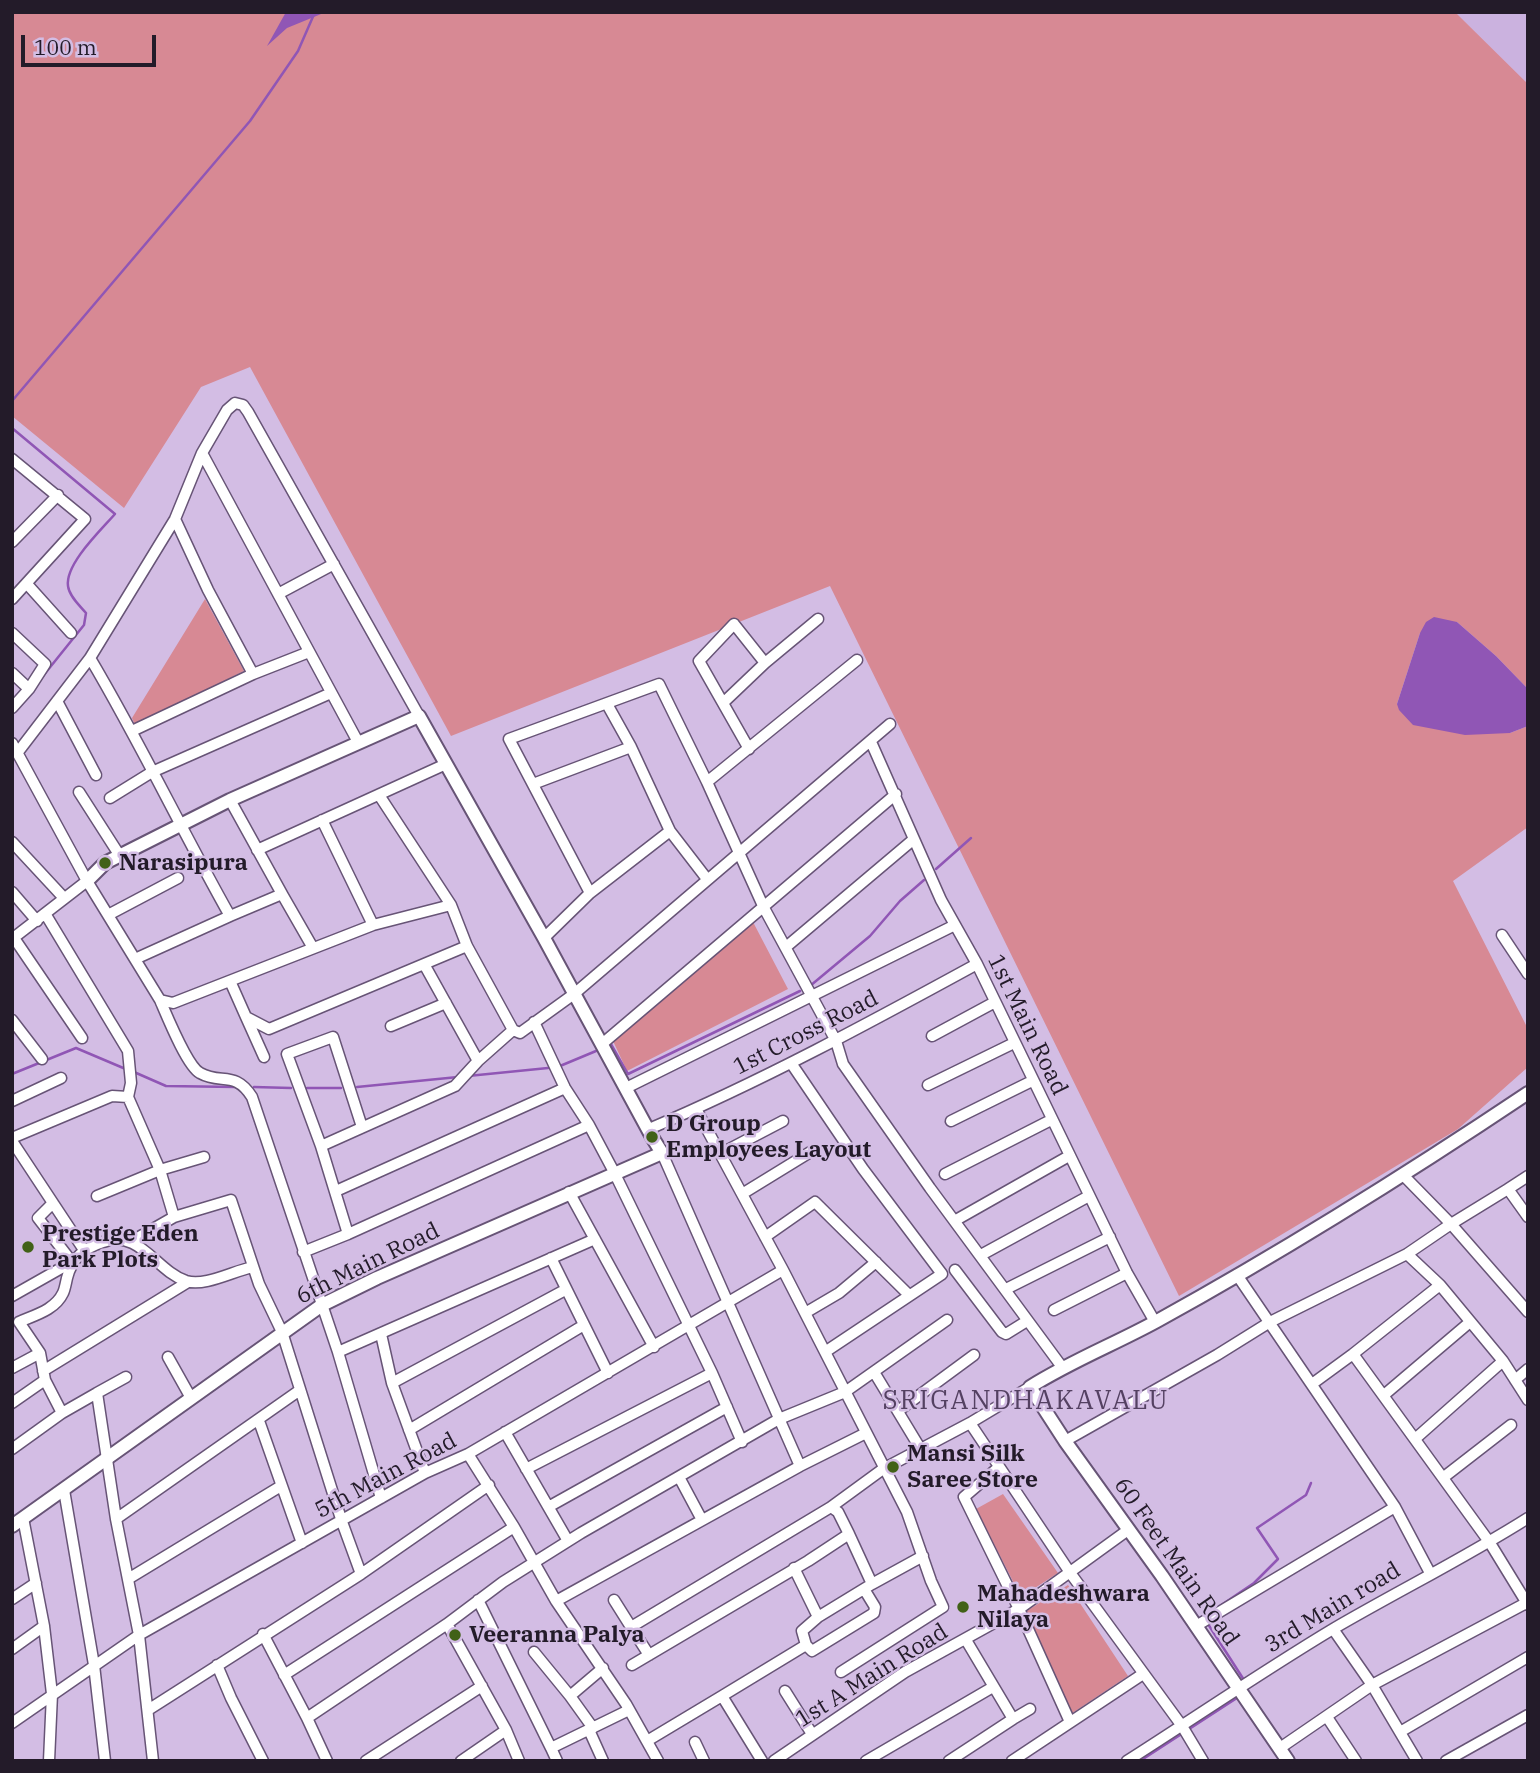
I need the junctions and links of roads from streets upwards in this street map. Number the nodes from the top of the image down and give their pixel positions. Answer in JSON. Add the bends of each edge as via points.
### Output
{"nodes":[{"id":1,"x":202,"y":453,"type":"junction"},
{"id":2,"x":16,"y":462,"type":"edge"},
{"id":3,"x":12,"y":473,"type":"edge"},
{"id":4,"x":58,"y":495,"type":"junction"},
{"id":5,"x":175,"y":519,"type":"junction"},
{"id":6,"x":12,"y":542,"type":"edge"},
{"id":7,"x":334,"y":564,"type":"junction"},
{"id":8,"x":27,"y":584,"type":"junction"},
{"id":9,"x":278,"y":594,"type":"junction"},
{"id":10,"x":12,"y":599,"type":"edge"},
{"id":11,"x":818,"y":619,"type":"dead end"},
{"id":12,"x":12,"y":633,"type":"edge"},
{"id":13,"x":71,"y":633,"type":"dead end"},
{"id":14,"x":309,"y":652,"type":"junction"},
{"id":15,"x":90,"y":658,"type":"junction"},
{"id":16,"x":857,"y":660,"type":"dead end"},
{"id":17,"x":765,"y":663,"type":"junction"},
{"id":18,"x":12,"y":673,"type":"edge"},
{"id":19,"x":253,"y":674,"type":"junction"},
{"id":20,"x":29,"y":690,"type":"junction"},
{"id":21,"x":331,"y":693,"type":"junction"},
{"id":22,"x":57,"y":701,"type":"junction"},
{"id":23,"x":723,"y":703,"type":"junction"},
{"id":24,"x":607,"y":704,"type":"junction"},
{"id":25,"x":12,"y":708,"type":"edge"},
{"id":26,"x":419,"y":716,"type":"junction"},
{"id":27,"x":890,"y":724,"type":"dead end"},
{"id":28,"x":132,"y":731,"type":"junction"},
{"id":29,"x":871,"y":741,"type":"junction"},
{"id":30,"x":358,"y":742,"type":"junction"},
{"id":31,"x":631,"y":747,"type":"junction"},
{"id":32,"x":15,"y":748,"type":"edge"},
{"id":33,"x":749,"y":749,"type":"junction"},
{"id":34,"x":446,"y":765,"type":"junction"},
{"id":35,"x":152,"y":772,"type":"junction"},
{"id":36,"x":96,"y":775,"type":"dead end"},
{"id":37,"x":707,"y":782,"type":"junction"},
{"id":38,"x":533,"y":784,"type":"junction"},
{"id":39,"x":79,"y":792,"type":"dead end"},
{"id":40,"x":896,"y":794,"type":"junction"},
{"id":41,"x":379,"y":795,"type":"junction"},
{"id":42,"x":110,"y":799,"type":"dead end"},
{"id":43,"x":230,"y":800,"type":"junction"},
{"id":44,"x":322,"y":820,"type":"junction"},
{"id":45,"x":180,"y":827,"type":"junction"},
{"id":46,"x":670,"y":831,"type":"junction"},
{"id":47,"x":915,"y":839,"type":"junction"},
{"id":48,"x":12,"y":842,"type":"edge"},
{"id":49,"x":257,"y":850,"type":"junction"},
{"id":50,"x":740,"y":854,"type":"junction"},
{"id":51,"x":120,"y":856,"type":"junction"},
{"id":52,"x":178,"y":878,"type":"dead end"},
{"id":53,"x":707,"y":879,"type":"junction"},
{"id":54,"x":87,"y":881,"type":"junction"},
{"id":55,"x":12,"y":892,"type":"edge"},
{"id":56,"x":590,"y":893,"type":"junction"},
{"id":57,"x":282,"y":894,"type":"junction"},
{"id":58,"x":64,"y":898,"type":"junction"},
{"id":59,"x":452,"y":905,"type":"junction"},
{"id":60,"x":764,"y":908,"type":"junction"},
{"id":61,"x":108,"y":915,"type":"junction"},
{"id":62,"x":230,"y":916,"type":"junction"},
{"id":63,"x":42,"y":918,"type":"junction"},
{"id":64,"x":373,"y":925,"type":"junction"},
{"id":65,"x":955,"y":925,"type":"junction"},
{"id":66,"x":1502,"y":934,"type":"dead end"},
{"id":67,"x":544,"y":938,"type":"junction"},
{"id":68,"x":13,"y":939,"type":"edge"},
{"id":69,"x":467,"y":946,"type":"junction"},
{"id":70,"x":786,"y":947,"type":"junction"},
{"id":71,"x":313,"y":948,"type":"junction"},
{"id":72,"x":135,"y":959,"type":"junction"},
{"id":73,"x":424,"y":964,"type":"junction"},
{"id":74,"x":977,"y":964,"type":"junction"},
{"id":75,"x":1528,"y":974,"type":"edge"},
{"id":76,"x":230,"y":981,"type":"junction"},
{"id":77,"x":574,"y":994,"type":"junction"},
{"id":78,"x":812,"y":997,"type":"junction"},
{"id":79,"x":160,"y":1000,"type":"junction"},
{"id":80,"x":995,"y":1002,"type":"junction"},
{"id":81,"x":446,"y":1003,"type":"junction"},
{"id":82,"x":246,"y":1017,"type":"junction"},
{"id":83,"x":12,"y":1020,"type":"edge"},
{"id":84,"x":534,"y":1022,"type":"junction"},
{"id":85,"x":391,"y":1026,"type":"dead end"},
{"id":86,"x":513,"y":1030,"type":"junction"},
{"id":87,"x":932,"y":1035,"type":"dead end"},
{"id":88,"x":82,"y":1038,"type":"dead end"},
{"id":89,"x":836,"y":1041,"type":"junction"},
{"id":90,"x":1014,"y":1043,"type":"junction"},
{"id":91,"x":602,"y":1044,"type":"junction"},
{"id":92,"x":264,"y":1057,"type":"dead end"},
{"id":93,"x":41,"y":1059,"type":"dead end"},
{"id":94,"x":478,"y":1061,"type":"junction"},
{"id":95,"x":791,"y":1063,"type":"junction"},
{"id":96,"x":61,"y":1078,"type":"dead end"},
{"id":97,"x":1032,"y":1081,"type":"junction"},
{"id":98,"x":928,"y":1085,"type":"dead end"},
{"id":99,"x":565,"y":1088,"type":"junction"},
{"id":100,"x":626,"y":1088,"type":"junction"},
{"id":101,"x":1528,"y":1093,"type":"edge"},
{"id":102,"x":128,"y":1097,"type":"junction"},
{"id":103,"x":12,"y":1101,"type":"edge"},
{"id":104,"x":696,"y":1109,"type":"junction"},
{"id":105,"x":1051,"y":1120,"type":"junction"},
{"id":106,"x":783,"y":1121,"type":"dead end"},
{"id":107,"x":951,"y":1121,"type":"dead end"},
{"id":108,"x":589,"y":1125,"type":"junction"},
{"id":109,"x":362,"y":1127,"type":"junction"},
{"id":110,"x":649,"y":1129,"type":"junction"},
{"id":111,"x":12,"y":1140,"type":"edge"},
{"id":112,"x":321,"y":1146,"type":"junction"},
{"id":113,"x":812,"y":1151,"type":"dead end"},
{"id":114,"x":662,"y":1153,"type":"junction"},
{"id":115,"x":720,"y":1154,"type":"junction"},
{"id":116,"x":1069,"y":1156,"type":"junction"},
{"id":117,"x":204,"y":1157,"type":"dead end"},
{"id":118,"x":160,"y":1170,"type":"junction"},
{"id":119,"x":614,"y":1172,"type":"junction"},
{"id":120,"x":945,"y":1174,"type":"dead end"},
{"id":121,"x":1404,"y":1176,"type":"junction"},
{"id":122,"x":1528,"y":1176,"type":"edge"},
{"id":123,"x":1508,"y":1189,"type":"junction"},
{"id":124,"x":335,"y":1191,"type":"junction"},
{"id":125,"x":569,"y":1192,"type":"junction"},
{"id":126,"x":742,"y":1194,"type":"junction"},
{"id":127,"x":97,"y":1196,"type":"dead end"},
{"id":128,"x":1089,"y":1196,"type":"junction"},
{"id":129,"x":53,"y":1203,"type":"junction"},
{"id":130,"x":174,"y":1217,"type":"junction"},
{"id":131,"x":1528,"y":1217,"type":"edge"},
{"id":132,"x":956,"y":1220,"type":"junction"},
{"id":133,"x":1451,"y":1224,"type":"junction"},
{"id":134,"x":348,"y":1234,"type":"junction"},
{"id":135,"x":765,"y":1237,"type":"junction"},
{"id":136,"x":1110,"y":1237,"type":"junction"},
{"id":137,"x":594,"y":1239,"type":"junction"},
{"id":138,"x":132,"y":1241,"type":"junction"},
{"id":139,"x":84,"y":1250,"type":"junction"},
{"id":140,"x":303,"y":1252,"type":"junction"},
{"id":141,"x":1406,"y":1254,"type":"junction"},
{"id":142,"x":981,"y":1255,"type":"junction"},
{"id":143,"x":551,"y":1258,"type":"junction"},
{"id":144,"x":72,"y":1262,"type":"junction"},
{"id":145,"x":876,"y":1262,"type":"junction"},
{"id":146,"x":253,"y":1267,"type":"junction"},
{"id":147,"x":783,"y":1270,"type":"junction"},
{"id":148,"x":955,"y":1270,"type":"dead end"},
{"id":149,"x":1128,"y":1273,"type":"junction"},
{"id":150,"x":1237,"y":1275,"type":"junction"},
{"id":151,"x":188,"y":1282,"type":"junction"},
{"id":152,"x":1440,"y":1285,"type":"junction"},
{"id":153,"x":1006,"y":1289,"type":"junction"},
{"id":154,"x":565,"y":1290,"type":"junction"},
{"id":155,"x":909,"y":1294,"type":"junction"},
{"id":156,"x":12,"y":1296,"type":"edge"},
{"id":157,"x":729,"y":1304,"type":"junction"},
{"id":158,"x":322,"y":1305,"type":"junction"},
{"id":159,"x":1054,"y":1310,"type":"dead end"},
{"id":160,"x":1528,"y":1312,"type":"edge"},
{"id":161,"x":805,"y":1313,"type":"junction"},
{"id":162,"x":947,"y":1320,"type":"dead end"},
{"id":163,"x":1027,"y":1321,"type":"junction"},
{"id":164,"x":1155,"y":1322,"type":"junction"},
{"id":165,"x":1270,"y":1322,"type":"junction"},
{"id":166,"x":1470,"y":1322,"type":"junction"},
{"id":167,"x":16,"y":1324,"type":"edge"},
{"id":168,"x":584,"y":1325,"type":"junction"},
{"id":169,"x":688,"y":1327,"type":"junction"},
{"id":170,"x":282,"y":1332,"type":"junction"},
{"id":171,"x":381,"y":1334,"type":"junction"},
{"id":172,"x":654,"y":1347,"type":"junction"},
{"id":173,"x":338,"y":1352,"type":"junction"},
{"id":174,"x":825,"y":1352,"type":"junction"},
{"id":175,"x":40,"y":1353,"type":"junction"},
{"id":176,"x":1353,"y":1354,"type":"junction"},
{"id":177,"x":974,"y":1355,"type":"dead end"},
{"id":178,"x":168,"y":1357,"type":"dead end"},
{"id":179,"x":1503,"y":1361,"type":"junction"},
{"id":180,"x":1062,"y":1367,"type":"junction"},
{"id":181,"x":12,"y":1368,"type":"edge"},
{"id":182,"x":1528,"y":1369,"type":"edge"},
{"id":183,"x":874,"y":1372,"type":"junction"},
{"id":184,"x":608,"y":1373,"type":"junction"},
{"id":185,"x":712,"y":1373,"type":"junction"},
{"id":186,"x":44,"y":1376,"type":"junction"},
{"id":187,"x":126,"y":1377,"type":"dead end"},
{"id":188,"x":1515,"y":1380,"type":"junction"},
{"id":189,"x":392,"y":1383,"type":"junction"},
{"id":190,"x":1312,"y":1384,"type":"junction"},
{"id":191,"x":1030,"y":1387,"type":"junction"},
{"id":192,"x":300,"y":1390,"type":"junction"},
{"id":193,"x":845,"y":1392,"type":"junction"},
{"id":194,"x":97,"y":1393,"type":"junction"},
{"id":195,"x":1384,"y":1395,"type":"junction"},
{"id":196,"x":191,"y":1398,"type":"junction"},
{"id":197,"x":1528,"y":1400,"type":"edge"},
{"id":198,"x":12,"y":1403,"type":"edge"},
{"id":199,"x":727,"y":1407,"type":"junction"},
{"id":200,"x":898,"y":1412,"type":"junction"},
{"id":201,"x":62,"y":1413,"type":"junction"},
{"id":202,"x":779,"y":1419,"type":"junction"},
{"id":203,"x":259,"y":1421,"type":"junction"},
{"id":204,"x":970,"y":1423,"type":"junction"},
{"id":205,"x":1511,"y":1425,"type":"dead end"},
{"id":206,"x":409,"y":1430,"type":"junction"},
{"id":207,"x":505,"y":1432,"type":"junction"},
{"id":208,"x":866,"y":1433,"type":"junction"},
{"id":209,"x":1415,"y":1439,"type":"junction"},
{"id":210,"x":1065,"y":1441,"type":"junction"},
{"id":211,"x":742,"y":1442,"type":"junction"},
{"id":212,"x":920,"y":1448,"type":"junction"},
{"id":213,"x":12,"y":1449,"type":"edge"},
{"id":214,"x":468,"y":1454,"type":"junction"},
{"id":215,"x":108,"y":1459,"type":"junction"},
{"id":216,"x":800,"y":1466,"type":"junction"},
{"id":217,"x":999,"y":1467,"type":"junction"},
{"id":218,"x":526,"y":1469,"type":"junction"},
{"id":219,"x":883,"y":1469,"type":"junction"},
{"id":220,"x":425,"y":1473,"type":"junction"},
{"id":221,"x":679,"y":1477,"type":"junction"},
{"id":222,"x":1444,"y":1477,"type":"junction"},
{"id":223,"x":489,"y":1485,"type":"junction"},
{"id":224,"x":281,"y":1486,"type":"junction"},
{"id":225,"x":64,"y":1490,"type":"junction"},
{"id":226,"x":381,"y":1498,"type":"junction"},
{"id":227,"x":550,"y":1506,"type":"junction"},
{"id":228,"x":831,"y":1507,"type":"junction"},
{"id":229,"x":1395,"y":1507,"type":"junction"},
{"id":230,"x":1528,"y":1518,"type":"edge"},
{"id":231,"x":116,"y":1519,"type":"junction"},
{"id":232,"x":702,"y":1520,"type":"junction"},
{"id":233,"x":18,"y":1522,"type":"edge"},
{"id":234,"x":342,"y":1522,"type":"junction"},
{"id":235,"x":514,"y":1527,"type":"junction"},
{"id":236,"x":1128,"y":1530,"type":"junction"},
{"id":237,"x":849,"y":1534,"type":"junction"},
{"id":238,"x":568,"y":1541,"type":"junction"},
{"id":239,"x":302,"y":1543,"type":"junction"},
{"id":240,"x":1490,"y":1543,"type":"junction"},
{"id":241,"x":923,"y":1556,"type":"junction"},
{"id":242,"x":533,"y":1562,"type":"junction"},
{"id":243,"x":794,"y":1568,"type":"junction"},
{"id":244,"x":1430,"y":1573,"type":"junction"},
{"id":245,"x":361,"y":1574,"type":"junction"},
{"id":246,"x":1070,"y":1574,"type":"junction"},
{"id":247,"x":128,"y":1579,"type":"junction"},
{"id":248,"x":36,"y":1583,"type":"junction"},
{"id":249,"x":868,"y":1586,"type":"junction"},
{"id":250,"x":12,"y":1599,"type":"edge"},
{"id":251,"x":478,"y":1600,"type":"junction"},
{"id":252,"x":614,"y":1600,"type":"dead end"},
{"id":253,"x":556,"y":1601,"type":"junction"},
{"id":254,"x":1527,"y":1603,"type":"edge"},
{"id":255,"x":1019,"y":1609,"type":"junction"},
{"id":256,"x":818,"y":1617,"type":"junction"},
{"id":257,"x":1202,"y":1622,"type":"junction"},
{"id":258,"x":447,"y":1623,"type":"junction"},
{"id":259,"x":44,"y":1626,"type":"junction"},
{"id":260,"x":631,"y":1627,"type":"junction"},
{"id":261,"x":1333,"y":1629,"type":"junction"},
{"id":262,"x":264,"y":1634,"type":"junction"},
{"id":263,"x":139,"y":1635,"type":"junction"},
{"id":264,"x":965,"y":1640,"type":"junction"},
{"id":265,"x":807,"y":1645,"type":"junction"},
{"id":266,"x":12,"y":1648,"type":"edge"},
{"id":267,"x":534,"y":1652,"type":"dead end"},
{"id":268,"x":649,"y":1655,"type":"junction"},
{"id":269,"x":1528,"y":1657,"type":"edge"},
{"id":270,"x":94,"y":1665,"type":"junction"},
{"id":271,"x":217,"y":1665,"type":"junction"},
{"id":272,"x":632,"y":1665,"type":"dead end"},
{"id":273,"x":603,"y":1668,"type":"junction"},
{"id":274,"x":841,"y":1672,"type":"dead end"},
{"id":275,"x":1143,"y":1674,"type":"junction"},
{"id":276,"x":284,"y":1675,"type":"junction"},
{"id":277,"x":1372,"y":1685,"type":"junction"},
{"id":278,"x":482,"y":1686,"type":"junction"},
{"id":279,"x":993,"y":1687,"type":"junction"},
{"id":280,"x":1243,"y":1689,"type":"junction"},
{"id":281,"x":785,"y":1691,"type":"dead end"},
{"id":282,"x":52,"y":1694,"type":"junction"},
{"id":283,"x":570,"y":1696,"type":"junction"},
{"id":284,"x":722,"y":1696,"type":"junction"},
{"id":285,"x":1030,"y":1709,"type":"dead end"},
{"id":286,"x":148,"y":1710,"type":"junction"},
{"id":287,"x":629,"y":1710,"type":"junction"},
{"id":288,"x":1528,"y":1715,"type":"edge"},
{"id":289,"x":1327,"y":1717,"type":"junction"},
{"id":290,"x":307,"y":1718,"type":"junction"},
{"id":291,"x":1013,"y":1719,"type":"junction"},
{"id":292,"x":1070,"y":1722,"type":"junction"},
{"id":293,"x":12,"y":1723,"type":"edge"},
{"id":294,"x":1182,"y":1726,"type":"junction"},
{"id":295,"x":591,"y":1729,"type":"junction"},
{"id":296,"x":506,"y":1730,"type":"junction"},
{"id":297,"x":1400,"y":1732,"type":"junction"},
{"id":298,"x":812,"y":1734,"type":"junction"},
{"id":299,"x":647,"y":1741,"type":"junction"},
{"id":300,"x":695,"y":1742,"type":"dead end"},
{"id":301,"x":551,"y":1748,"type":"junction"},
{"id":302,"x":1280,"y":1748,"type":"junction"},
{"id":303,"x":957,"y":1759,"type":"edge"},
{"id":304,"x":49,"y":1761,"type":"edge"},
{"id":305,"x":105,"y":1761,"type":"edge"},
{"id":306,"x":153,"y":1761,"type":"edge"},
{"id":307,"x":263,"y":1761,"type":"edge"},
{"id":308,"x":327,"y":1761,"type":"edge"},
{"id":309,"x":366,"y":1761,"type":"edge"},
{"id":310,"x":461,"y":1761,"type":"edge"},
{"id":311,"x":519,"y":1761,"type":"edge"},
{"id":312,"x":557,"y":1761,"type":"edge"},
{"id":313,"x":603,"y":1761,"type":"edge"},
{"id":314,"x":657,"y":1761,"type":"edge"},
{"id":315,"x":704,"y":1761,"type":"edge"},
{"id":316,"x":762,"y":1761,"type":"edge"},
{"id":317,"x":774,"y":1761,"type":"edge"},
{"id":318,"x":866,"y":1761,"type":"edge"},
{"id":319,"x":1012,"y":1761,"type":"edge"},
{"id":320,"x":1127,"y":1761,"type":"edge"},
{"id":321,"x":1203,"y":1761,"type":"edge"},
{"id":322,"x":1288,"y":1761,"type":"edge"},
{"id":323,"x":1356,"y":1761,"type":"edge"},
{"id":324,"x":1417,"y":1761,"type":"edge"},
{"id":325,"x":1446,"y":1761,"type":"edge"}],
"edges":[{"from":1,"to":5,"type":"street"},
{"from":1,"to":7,"type":"street","via":[[227,410],[235,403],[243,405]]},
{"from":1,"to":9,"type":"street"},
{"from":2,"to":3,"type":"street"},
{"from":2,"to":4,"type":"street"},
{"from":4,"to":6,"type":"street"},
{"from":4,"to":8,"type":"street","via":[[85,519]]},
{"from":5,"to":15,"type":"street"},
{"from":5,"to":19,"type":"street"},
{"from":7,"to":9,"type":"street"},
{"from":7,"to":26,"type":"street"},
{"from":8,"to":10,"type":"street"},
{"from":8,"to":13,"type":"street"},
{"from":9,"to":14,"type":"street"},
{"from":11,"to":17,"type":"street"},
{"from":12,"to":20,"type":"street","via":[[45,664]]},
{"from":14,"to":19,"type":"street"},
{"from":14,"to":21,"type":"street"},
{"from":15,"to":22,"type":"street"},
{"from":15,"to":28,"type":"street"},
{"from":16,"to":33,"type":"street"},
{"from":17,"to":23,"type":"street"},
{"from":17,"to":23,"type":"street","via":[[734,624],[699,661]]},
{"from":18,"to":20,"type":"street"},
{"from":19,"to":28,"type":"street"},
{"from":20,"to":25,"type":"street"},
{"from":21,"to":30,"type":"street"},
{"from":21,"to":35,"type":"street"},
{"from":22,"to":32,"type":"street"},
{"from":22,"to":36,"type":"street"},
{"from":23,"to":33,"type":"street"},
{"from":24,"to":31,"type":"street"},
{"from":24,"to":37,"type":"street","via":[[659,684]]},
{"from":24,"to":38,"type":"street","via":[[509,739]]},
{"from":26,"to":30,"type":"street"},
{"from":26,"to":34,"type":"street"},
{"from":27,"to":29,"type":"street"},
{"from":28,"to":35,"type":"street"},
{"from":29,"to":40,"type":"street","name":"1st Main Road"},
{"from":29,"to":50,"type":"street"},
{"from":30,"to":43,"type":"street"},
{"from":31,"to":38,"type":"street"},
{"from":31,"to":46,"type":"street"},
{"from":32,"to":54,"type":"street"},
{"from":33,"to":37,"type":"street"},
{"from":34,"to":41,"type":"street"},
{"from":34,"to":67,"type":"street"},
{"from":35,"to":42,"type":"street"},
{"from":35,"to":45,"type":"street"},
{"from":37,"to":50,"type":"street"},
{"from":38,"to":56,"type":"street"},
{"from":39,"to":51,"type":"street"},
{"from":40,"to":47,"type":"street","name":"1st Main Road"},
{"from":40,"to":60,"type":"street"},
{"from":41,"to":44,"type":"street"},
{"from":41,"to":59,"type":"street"},
{"from":43,"to":45,"type":"street"},
{"from":43,"to":49,"type":"street"},
{"from":44,"to":49,"type":"street"},
{"from":44,"to":64,"type":"street"},
{"from":45,"to":51,"type":"street"},
{"from":45,"to":62,"type":"street"},
{"from":46,"to":53,"type":"street"},
{"from":46,"to":56,"type":"street"},
{"from":47,"to":65,"type":"street","name":"1st Main Road"},
{"from":47,"to":70,"type":"street"},
{"from":48,"to":58,"type":"street"},
{"from":49,"to":57,"type":"street"},
{"from":50,"to":53,"type":"street"},
{"from":50,"to":60,"type":"street"},
{"from":51,"to":54,"type":"street","via":[[104,863]]},
{"from":52,"to":61,"type":"street"},
{"from":53,"to":77,"type":"street"},
{"from":54,"to":58,"type":"street"},
{"from":54,"to":61,"type":"street"},
{"from":55,"to":63,"type":"street"},
{"from":56,"to":67,"type":"street"},
{"from":57,"to":62,"type":"street"},
{"from":57,"to":71,"type":"street"},
{"from":58,"to":63,"type":"street"},
{"from":59,"to":64,"type":"street"},
{"from":59,"to":69,"type":"street"},
{"from":60,"to":70,"type":"street"},
{"from":60,"to":91,"type":"street"},
{"from":61,"to":72,"type":"street"},
{"from":62,"to":72,"type":"street"},
{"from":63,"to":68,"type":"street"},
{"from":63,"to":102,"type":"street","via":[[128,1051]]},
{"from":64,"to":71,"type":"street"},
{"from":65,"to":74,"type":"street","name":"1st Main Road"},
{"from":65,"to":78,"type":"street"},
{"from":66,"to":75,"type":"street"},
{"from":67,"to":77,"type":"street"},
{"from":68,"to":88,"type":"street"},
{"from":69,"to":73,"type":"street"},
{"from":69,"to":86,"type":"street"},
{"from":70,"to":78,"type":"street"},
{"from":71,"to":76,"type":"street"},
{"from":72,"to":79,"type":"street"},
{"from":73,"to":81,"type":"street"},
{"from":73,"to":82,"type":"street","via":[[269,1029]]},
{"from":74,"to":80,"type":"street","name":"1st Main Road"},
{"from":74,"to":89,"type":"street","name":"1st Cross Road"},
{"from":76,"to":79,"type":"street","via":[[173,1003]]},
{"from":76,"to":82,"type":"street"},
{"from":77,"to":84,"type":"street"},
{"from":77,"to":91,"type":"street"},
{"from":78,"to":89,"type":"street"},
{"from":78,"to":100,"type":"street"},
{"from":79,"to":140,"type":"street","via":[[191,1065],[200,1074],[242,1083],[252,1097]]},
{"from":80,"to":87,"type":"street"},
{"from":80,"to":90,"type":"street","name":"1st Main Road"},
{"from":81,"to":85,"type":"street"},
{"from":81,"to":94,"type":"street"},
{"from":82,"to":92,"type":"street"},
{"from":83,"to":93,"type":"street"},
{"from":84,"to":86,"type":"street","via":[[520,1033]]},
{"from":84,"to":99,"type":"street"},
{"from":86,"to":94,"type":"street"},
{"from":89,"to":95,"type":"street","name":"1st Cross Road"},
{"from":89,"to":132,"type":"street","via":[[843,1064]]},
{"from":90,"to":97,"type":"street","name":"1st Main Road"},
{"from":90,"to":98,"type":"street"},
{"from":91,"to":100,"type":"street"},
{"from":94,"to":109,"type":"street","via":[[456,1086]]},
{"from":95,"to":104,"type":"street","name":"1st Cross Road"},
{"from":95,"to":155,"type":"street","via":[[942,1275]]},
{"from":96,"to":103,"type":"street"},
{"from":97,"to":105,"type":"street","name":"1st Main Road"},
{"from":97,"to":107,"type":"street"},
{"from":99,"to":108,"type":"street"},
{"from":99,"to":124,"type":"street"},
{"from":100,"to":110,"type":"street"},
{"from":101,"to":121,"type":"street"},
{"from":102,"to":111,"type":"street","via":[[112,1096]]},
{"from":102,"to":118,"type":"street"},
{"from":104,"to":110,"type":"street","name":"1st Cross Road"},
{"from":104,"to":115,"type":"street"},
{"from":105,"to":116,"type":"street","name":"1st Main Road"},
{"from":105,"to":120,"type":"street"},
{"from":106,"to":115,"type":"street"},
{"from":108,"to":119,"type":"street"},
{"from":108,"to":134,"type":"street"},
{"from":109,"to":112,"type":"street"},
{"from":109,"to":112,"type":"street","via":[[333,1037],[287,1054]]},
{"from":110,"to":114,"type":"street"},
{"from":111,"to":129,"type":"street"},
{"from":112,"to":124,"type":"street"},
{"from":113,"to":126,"type":"street"},
{"from":114,"to":119,"type":"street","name":"6th Main Road"},
{"from":114,"to":157,"type":"street"},
{"from":115,"to":126,"type":"street"},
{"from":116,"to":128,"type":"street","name":"1st Main Road"},
{"from":116,"to":132,"type":"street"},
{"from":117,"to":118,"type":"street"},
{"from":118,"to":127,"type":"street"},
{"from":118,"to":130,"type":"street"},
{"from":119,"to":125,"type":"street","name":"6th Main Road"},
{"from":119,"to":169,"type":"street"},
{"from":121,"to":133,"type":"street"},
{"from":121,"to":150,"type":"street"},
{"from":122,"to":123,"type":"street"},
{"from":123,"to":131,"type":"street"},
{"from":123,"to":133,"type":"street"},
{"from":124,"to":134,"type":"street"},
{"from":125,"to":137,"type":"street"},
{"from":125,"to":158,"type":"street","name":"6th Main Road"},
{"from":126,"to":135,"type":"street"},
{"from":128,"to":136,"type":"street","name":"1st Main Road"},
{"from":128,"to":142,"type":"street"},
{"from":129,"to":139,"type":"street"},
{"from":129,"to":144,"type":"street","via":[[38,1218]]},
{"from":130,"to":138,"type":"street"},
{"from":130,"to":146,"type":"street","via":[[231,1200]]},
{"from":132,"to":142,"type":"street"},
{"from":133,"to":141,"type":"street"},
{"from":133,"to":160,"type":"street"},
{"from":134,"to":140,"type":"street"},
{"from":135,"to":145,"type":"street","via":[[815,1202]]},
{"from":135,"to":147,"type":"street"},
{"from":136,"to":149,"type":"street","name":"1st Main Road"},
{"from":136,"to":153,"type":"street"},
{"from":137,"to":143,"type":"street"},
{"from":137,"to":172,"type":"street"},
{"from":138,"to":139,"type":"street","via":[[104,1241]]},
{"from":138,"to":151,"type":"street"},
{"from":139,"to":144,"type":"street"},
{"from":140,"to":158,"type":"street"},
{"from":141,"to":152,"type":"street"},
{"from":141,"to":165,"type":"street"},
{"from":142,"to":153,"type":"street"},
{"from":143,"to":154,"type":"street"},
{"from":143,"to":171,"type":"street"},
{"from":144,"to":156,"type":"street"},
{"from":144,"to":167,"type":"street","via":[[64,1292],[54,1305]]},
{"from":145,"to":155,"type":"street"},
{"from":145,"to":161,"type":"street","via":[[839,1293]]},
{"from":146,"to":151,"type":"street"},
{"from":146,"to":170,"type":"street"},
{"from":147,"to":157,"type":"street","name":"5th Main Road"},
{"from":147,"to":161,"type":"street"},
{"from":148,"to":163,"type":"street","via":[[1002,1332],[1011,1332]]},
{"from":149,"to":159,"type":"street"},
{"from":149,"to":164,"type":"street","name":"1st Main Road"},
{"from":150,"to":164,"type":"street"},
{"from":150,"to":165,"type":"street"},
{"from":151,"to":186,"type":"street"},
{"from":152,"to":166,"type":"street"},
{"from":152,"to":176,"type":"street"},
{"from":153,"to":163,"type":"street"},
{"from":154,"to":168,"type":"street"},
{"from":154,"to":189,"type":"street"},
{"from":155,"to":174,"type":"street"},
{"from":157,"to":169,"type":"street","name":"5th Main Road"},
{"from":157,"to":202,"type":"street"},
{"from":158,"to":170,"type":"street","name":"6th Main Road"},
{"from":158,"to":173,"type":"street"},
{"from":161,"to":174,"type":"street"},
{"from":162,"to":183,"type":"street"},
{"from":163,"to":180,"type":"street"},
{"from":164,"to":180,"type":"street"},
{"from":165,"to":190,"type":"street"},
{"from":165,"to":210,"type":"street"},
{"from":166,"to":179,"type":"street"},
{"from":166,"to":195,"type":"street"},
{"from":167,"to":175,"type":"street"},
{"from":168,"to":184,"type":"street"},
{"from":168,"to":206,"type":"street"},
{"from":169,"to":172,"type":"street","name":"5th Main Road"},
{"from":169,"to":185,"type":"street"},
{"from":170,"to":192,"type":"street"},
{"from":170,"to":196,"type":"street","name":"6th Main Road"},
{"from":171,"to":173,"type":"street"},
{"from":171,"to":189,"type":"street"},
{"from":172,"to":184,"type":"street","name":"5th Main Road"},
{"from":173,"to":226,"type":"street"},
{"from":174,"to":193,"type":"street"},
{"from":175,"to":181,"type":"street"},
{"from":175,"to":186,"type":"street"},
{"from":176,"to":190,"type":"street"},
{"from":176,"to":195,"type":"street"},
{"from":177,"to":200,"type":"street"},
{"from":178,"to":196,"type":"street"},
{"from":179,"to":188,"type":"street"},
{"from":179,"to":209,"type":"street"},
{"from":180,"to":191,"type":"street"},
{"from":182,"to":188,"type":"street"},
{"from":183,"to":193,"type":"street"},
{"from":183,"to":200,"type":"street"},
{"from":184,"to":207,"type":"street","name":"5th Main Road"},
{"from":185,"to":199,"type":"street"},
{"from":185,"to":218,"type":"street"},
{"from":186,"to":198,"type":"street"},
{"from":186,"to":201,"type":"street"},
{"from":187,"to":194,"type":"street"},
{"from":188,"to":197,"type":"street"},
{"from":189,"to":206,"type":"street"},
{"from":190,"to":229,"type":"street"},
{"from":191,"to":204,"type":"street"},
{"from":191,"to":210,"type":"street","name":"60 Feet Main Road"},
{"from":192,"to":203,"type":"street"},
{"from":192,"to":234,"type":"street"},
{"from":193,"to":202,"type":"street"},
{"from":193,"to":208,"type":"street"},
{"from":194,"to":201,"type":"street"},
{"from":194,"to":215,"type":"street"},
{"from":195,"to":209,"type":"street"},
{"from":196,"to":215,"type":"street","name":"6th Main Road"},
{"from":199,"to":211,"type":"street"},
{"from":199,"to":227,"type":"street"},
{"from":200,"to":212,"type":"street"},
{"from":201,"to":213,"type":"street"},
{"from":202,"to":211,"type":"street"},
{"from":202,"to":216,"type":"street"},
{"from":203,"to":224,"type":"street"},
{"from":203,"to":231,"type":"street"},
{"from":204,"to":212,"type":"street"},
{"from":204,"to":217,"type":"street"},
{"from":205,"to":222,"type":"street"},
{"from":206,"to":220,"type":"street"},
{"from":207,"to":214,"type":"street","name":"5th Main Road"},
{"from":207,"to":218,"type":"street"},
{"from":208,"to":216,"type":"street"},
{"from":208,"to":219,"type":"street"},
{"from":209,"to":222,"type":"street"},
{"from":210,"to":236,"type":"street","name":"60 Feet Main Road"},
{"from":211,"to":221,"type":"street"},
{"from":212,"to":219,"type":"street"},
{"from":214,"to":220,"type":"street","name":"5th Main Road"},
{"from":214,"to":223,"type":"street"},
{"from":215,"to":225,"type":"street","name":"6th Main Road"},
{"from":215,"to":231,"type":"street"},
{"from":216,"to":232,"type":"street"},
{"from":217,"to":246,"type":"street"},
{"from":217,"to":255,"type":"street","via":[[964,1497]]},
{"from":218,"to":227,"type":"street"},
{"from":219,"to":228,"type":"street"},
{"from":219,"to":241,"type":"street","via":[[907,1512]]},
{"from":220,"to":226,"type":"street","name":"5th Main Road"},
{"from":221,"to":232,"type":"street"},
{"from":221,"to":238,"type":"street"},
{"from":222,"to":240,"type":"street"},
{"from":223,"to":235,"type":"street"},
{"from":223,"to":245,"type":"street"},
{"from":224,"to":239,"type":"street"},
{"from":224,"to":247,"type":"street"},
{"from":225,"to":233,"type":"street","name":"6th Main Road"},
{"from":225,"to":270,"type":"street"},
{"from":226,"to":234,"type":"street","name":"5th Main Road"},
{"from":227,"to":238,"type":"street"},
{"from":228,"to":237,"type":"street"},
{"from":228,"to":260,"type":"street"},
{"from":229,"to":244,"type":"street"},
{"from":229,"to":257,"type":"street"},
{"from":230,"to":240,"type":"street","name":"3rd Main road"},
{"from":231,"to":247,"type":"street"},
{"from":232,"to":253,"type":"street"},
{"from":233,"to":248,"type":"street"},
{"from":234,"to":239,"type":"street","name":"5th Main Road"},
{"from":234,"to":245,"type":"street"},
{"from":235,"to":242,"type":"street"},
{"from":235,"to":276,"type":"street"},
{"from":236,"to":246,"type":"street","name":"1st A Main Road"},
{"from":236,"to":257,"type":"street","name":"60 Feet Main Road"},
{"from":237,"to":243,"type":"street"},
{"from":237,"to":249,"type":"street"},
{"from":238,"to":242,"type":"street"},
{"from":239,"to":263,"type":"street","name":"5th Main Road"},
{"from":240,"to":244,"type":"street","name":"3rd Main road"},
{"from":240,"to":254,"type":"street"},
{"from":241,"to":249,"type":"street"},
{"from":241,"to":274,"type":"street","via":[[943,1606]]},
{"from":242,"to":251,"type":"street"},
{"from":242,"to":253,"type":"street"},
{"from":243,"to":256,"type":"street"},
{"from":243,"to":268,"type":"street"},
{"from":244,"to":261,"type":"street","name":"3rd Main road"},
{"from":245,"to":262,"type":"street"},
{"from":246,"to":255,"type":"street","name":"1st A Main Road"},
{"from":246,"to":275,"type":"street"},
{"from":247,"to":263,"type":"street"},
{"from":248,"to":250,"type":"street"},
{"from":248,"to":259,"type":"street"},
{"from":249,"to":256,"type":"street"},
{"from":249,"to":265,"type":"street","via":[[874,1613],[812,1651]]},
{"from":251,"to":258,"type":"street"},
{"from":251,"to":301,"type":"street"},
{"from":252,"to":260,"type":"street"},
{"from":253,"to":273,"type":"street"},
{"from":254,"to":277,"type":"street"},
{"from":255,"to":264,"type":"street","name":"1st A Main Road"},
{"from":255,"to":292,"type":"street"},
{"from":256,"to":265,"type":"street","via":[[802,1631]]},
{"from":257,"to":280,"type":"street","name":"60 Feet Main Road"},
{"from":258,"to":278,"type":"street"},
{"from":258,"to":290,"type":"street"},
{"from":259,"to":266,"type":"street"},
{"from":259,"to":282,"type":"street"},
{"from":260,"to":268,"type":"street"},
{"from":261,"to":277,"type":"street"},
{"from":261,"to":280,"type":"street","name":"3rd Main road"},
{"from":262,"to":271,"type":"street"},
{"from":262,"to":276,"type":"street"},
{"from":263,"to":270,"type":"street","name":"5th Main Road"},
{"from":263,"to":286,"type":"street"},
{"from":264,"to":279,"type":"street"},
{"from":264,"to":298,"type":"street","name":"1st A Main Road","via":[[905,1672]]},
{"from":265,"to":284,"type":"street"},
{"from":267,"to":283,"type":"street"},
{"from":268,"to":272,"type":"street"},
{"from":269,"to":297,"type":"street"},
{"from":270,"to":282,"type":"street","name":"5th Main Road"},
{"from":270,"to":305,"type":"street"},
{"from":271,"to":286,"type":"street"},
{"from":271,"to":307,"type":"street"},
{"from":273,"to":283,"type":"street"},
{"from":273,"to":287,"type":"street"},
{"from":275,"to":292,"type":"street"},
{"from":275,"to":294,"type":"street"},
{"from":276,"to":290,"type":"street"},
{"from":277,"to":289,"type":"street"},
{"from":277,"to":297,"type":"street"},
{"from":278,"to":296,"type":"street"},
{"from":278,"to":309,"type":"street"},
{"from":279,"to":291,"type":"street"},
{"from":279,"to":318,"type":"street"},
{"from":280,"to":294,"type":"street","name":"3rd Main road"},
{"from":280,"to":302,"type":"street","name":"60 Feet Main Road"},
{"from":281,"to":298,"type":"street"},
{"from":282,"to":293,"type":"street","name":"5th Main Road"},
{"from":282,"to":304,"type":"street"},
{"from":283,"to":295,"type":"street"},
{"from":284,"to":299,"type":"street"},
{"from":284,"to":316,"type":"street"},
{"from":285,"to":291,"type":"street"},
{"from":286,"to":306,"type":"street"},
{"from":287,"to":295,"type":"street"},
{"from":287,"to":299,"type":"street"},
{"from":288,"to":325,"type":"street"},
{"from":289,"to":302,"type":"street"},
{"from":289,"to":323,"type":"street"},
{"from":290,"to":308,"type":"street"},
{"from":291,"to":303,"type":"street"},
{"from":292,"to":319,"type":"street"},
{"from":294,"to":320,"type":"street","name":"3rd Main road"},
{"from":294,"to":321,"type":"street"},
{"from":295,"to":301,"type":"street"},
{"from":295,"to":313,"type":"street"},
{"from":296,"to":310,"type":"street"},
{"from":296,"to":311,"type":"street"},
{"from":297,"to":324,"type":"street"},
{"from":298,"to":317,"type":"street","name":"1st A Main Road"},
{"from":299,"to":314,"type":"street"},
{"from":300,"to":315,"type":"street"},
{"from":301,"to":312,"type":"street"},
{"from":302,"to":322,"type":"street","name":"60 Feet Main Road"}]}
